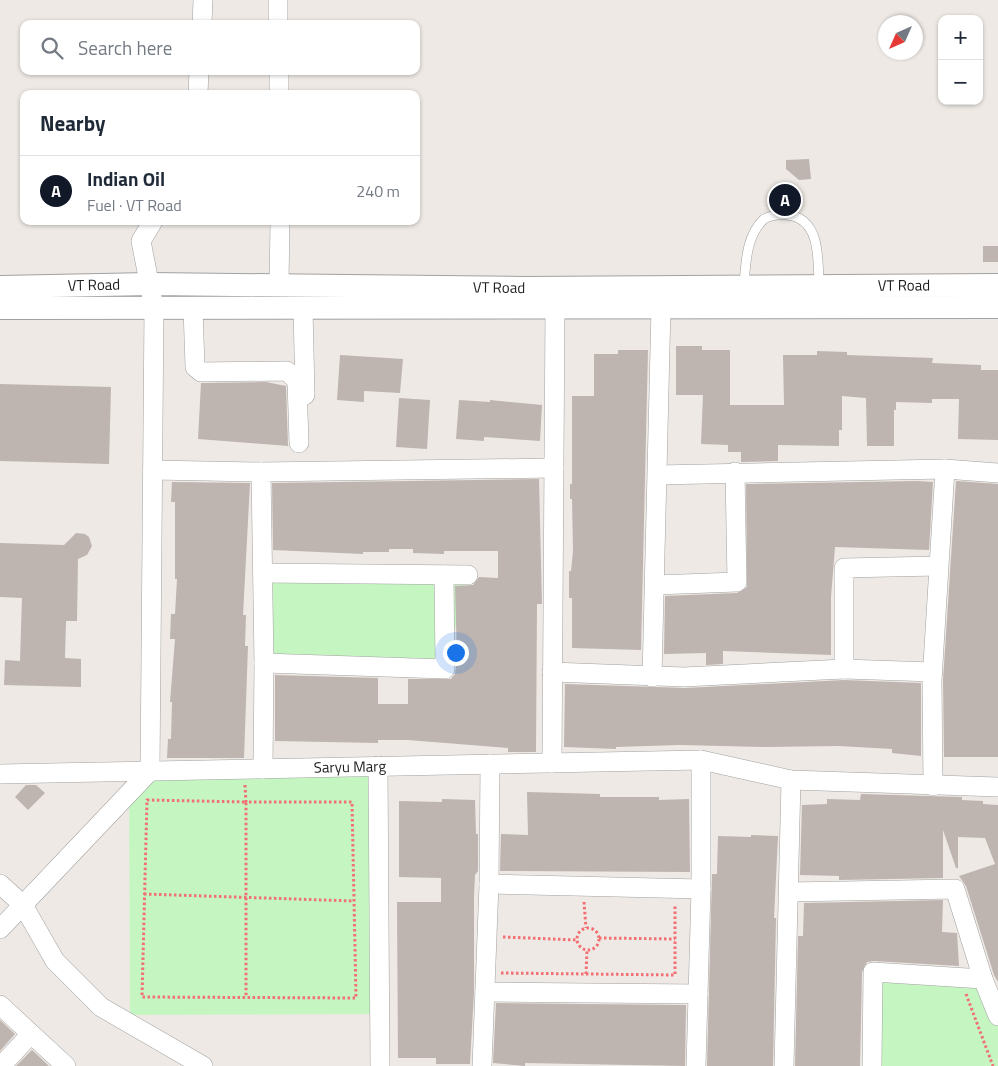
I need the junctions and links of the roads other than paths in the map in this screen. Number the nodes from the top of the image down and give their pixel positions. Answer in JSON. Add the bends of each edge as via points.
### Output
{"nodes":[{"id":1,"x":203,"y":0,"type":"edge"},
{"id":2,"x":278,"y":0,"type":"edge"},
{"id":3,"x":202,"y":20,"type":"edge"},
{"id":4,"x":278,"y":20,"type":"edge"},
{"id":5,"x":199,"y":75,"type":"edge"},
{"id":6,"x":279,"y":75,"type":"edge"},
{"id":7,"x":198,"y":90,"type":"edge"},
{"id":8,"x":279,"y":90,"type":"edge"},
{"id":9,"x":151,"y":225,"type":"edge"},
{"id":10,"x":280,"y":225,"type":"edge"},
{"id":11,"x":150,"y":284,"type":"junction"},
{"id":12,"x":279,"y":285,"type":"junction"},
{"id":13,"x":998,"y":285,"type":"edge"},
{"id":14,"x":744,"y":286,"type":"junction"},
{"id":15,"x":819,"y":286,"type":"junction"},
{"id":16,"x":0,"y":287,"type":"edge"},
{"id":17,"x":778,"y":297,"type":"junction"},
{"id":18,"x":661,"y":307,"type":"junction"},
{"id":19,"x":998,"y":307,"type":"edge"},
{"id":20,"x":0,"y":308,"type":"edge"},
{"id":21,"x":154,"y":308,"type":"junction"},
{"id":22,"x":192,"y":308,"type":"junction"},
{"id":23,"x":303,"y":308,"type":"junction"},
{"id":24,"x":555,"y":308,"type":"junction"},
{"id":25,"x":299,"y":443,"type":"dead end"},
{"id":26,"x":554,"y":468,"type":"junction"},
{"id":27,"x":945,"y":469,"type":"junction"},
{"id":28,"x":153,"y":470,"type":"junction"},
{"id":29,"x":306,"y":471,"type":"junction"},
{"id":30,"x":261,"y":472,"type":"junction"},
{"id":31,"x":735,"y":472,"type":"junction"},
{"id":32,"x":998,"y":473,"type":"edge"},
{"id":33,"x":658,"y":475,"type":"junction"},
{"id":34,"x":938,"y":566,"type":"junction"},
{"id":35,"x":263,"y":573,"type":"junction"},
{"id":36,"x":444,"y":575,"type":"junction"},
{"id":37,"x":468,"y":575,"type":"dead end"},
{"id":38,"x":655,"y":585,"type":"junction"},
{"id":39,"x":264,"y":663,"type":"junction"},
{"id":40,"x":844,"y":669,"type":"junction"},
{"id":41,"x":552,"y":672,"type":"junction"},
{"id":42,"x":933,"y":672,"type":"junction"},
{"id":43,"x":652,"y":677,"type":"junction"},
{"id":44,"x":701,"y":760,"type":"junction"},
{"id":45,"x":552,"y":763,"type":"junction"},
{"id":46,"x":490,"y":764,"type":"junction"},
{"id":47,"x":378,"y":766,"type":"junction"},
{"id":48,"x":263,"y":769,"type":"junction"},
{"id":49,"x":150,"y":771,"type":"junction"},
{"id":50,"x":0,"y":774,"type":"edge"},
{"id":51,"x":792,"y":780,"type":"junction"},
{"id":52,"x":933,"y":786,"type":"junction"},
{"id":53,"x":998,"y":787,"type":"edge"},
{"id":54,"x":0,"y":884,"type":"edge"},
{"id":55,"x":489,"y":884,"type":"junction"},
{"id":56,"x":701,"y":889,"type":"junction"},
{"id":57,"x":790,"y":892,"type":"junction"},
{"id":58,"x":23,"y":904,"type":"junction"},
{"id":59,"x":0,"y":929,"type":"edge"},
{"id":60,"x":983,"y":979,"type":"junction"},
{"id":61,"x":485,"y":992,"type":"junction"},
{"id":62,"x":698,"y":994,"type":"junction"},
{"id":63,"x":0,"y":1005,"type":"edge"},
{"id":64,"x":998,"y":1016,"type":"edge"},
{"id":65,"x":31,"y":1034,"type":"junction"},
{"id":66,"x":1,"y":1066,"type":"edge"},
{"id":67,"x":66,"y":1066,"type":"edge"},
{"id":68,"x":203,"y":1066,"type":"edge"},
{"id":69,"x":380,"y":1066,"type":"edge"},
{"id":70,"x":482,"y":1066,"type":"edge"},
{"id":71,"x":696,"y":1066,"type":"edge"},
{"id":72,"x":784,"y":1066,"type":"edge"},
{"id":73,"x":872,"y":1066,"type":"edge"}],
"edges":[{"from":1,"to":3,"type":"street"},
{"from":2,"to":4,"type":"street"},
{"from":5,"to":7,"type":"street"},
{"from":6,"to":8,"type":"street"},
{"from":9,"to":11,"type":"street","via":[[141,241]]},
{"from":10,"to":12,"type":"street"},
{"from":11,"to":12,"type":"street","name":"VT Road"},
{"from":11,"to":16,"type":"street","name":"VT Road"},
{"from":11,"to":21,"type":"street"},
{"from":12,"to":14,"type":"street","name":"VT Road"},
{"from":13,"to":15,"type":"street","name":"VT Road"},
{"from":14,"to":15,"type":"lane","via":[[751,237],[764,219],[781,214],[800,218],[813,234]]},
{"from":14,"to":17,"type":"street","name":"VT Road"},
{"from":15,"to":17,"type":"street","name":"VT Road"},
{"from":17,"to":18,"type":"street","name":"VT Road"},
{"from":17,"to":19,"type":"street","name":"VT Road"},
{"from":18,"to":24,"type":"street","name":"VT Road"},
{"from":18,"to":33,"type":"street"},
{"from":20,"to":21,"type":"street","name":"VT Road"},
{"from":21,"to":22,"type":"street","name":"VT Road"},
{"from":21,"to":28,"type":"street"},
{"from":22,"to":23,"type":"street","name":"VT Road"},
{"from":22,"to":25,"type":"street","via":[[195,367],[201,372],[287,371],[297,381]]},
{"from":23,"to":24,"type":"street","name":"VT Road"},
{"from":23,"to":29,"type":"street"},
{"from":24,"to":26,"type":"street"},
{"from":26,"to":29,"type":"street"},
{"from":26,"to":41,"type":"street"},
{"from":27,"to":31,"type":"street"},
{"from":27,"to":32,"type":"street"},
{"from":27,"to":34,"type":"street"},
{"from":28,"to":30,"type":"street"},
{"from":28,"to":49,"type":"street"},
{"from":29,"to":30,"type":"street"},
{"from":30,"to":35,"type":"street"},
{"from":31,"to":33,"type":"street"},
{"from":31,"to":38,"type":"street","via":[[736,582]]},
{"from":33,"to":38,"type":"street"},
{"from":34,"to":40,"type":"street","via":[[844,568]]},
{"from":34,"to":42,"type":"street"},
{"from":35,"to":36,"type":"street"},
{"from":35,"to":39,"type":"street"},
{"from":36,"to":37,"type":"street"},
{"from":36,"to":39,"type":"street","via":[[445,669]]},
{"from":38,"to":43,"type":"street"},
{"from":39,"to":48,"type":"street"},
{"from":40,"to":42,"type":"street"},
{"from":40,"to":43,"type":"street"},
{"from":41,"to":43,"type":"street"},
{"from":41,"to":45,"type":"street"},
{"from":42,"to":52,"type":"street"},
{"from":44,"to":45,"type":"street","name":"Saryu Marg"},
{"from":44,"to":51,"type":"street","name":"Saryu Marg"},
{"from":44,"to":56,"type":"street"},
{"from":45,"to":46,"type":"street","name":"Saryu Marg"},
{"from":46,"to":47,"type":"street","name":"Saryu Marg"},
{"from":46,"to":55,"type":"street"},
{"from":47,"to":48,"type":"street","name":"Saryu Marg"},
{"from":47,"to":69,"type":"street"},
{"from":48,"to":49,"type":"street","name":"Saryu Marg"},
{"from":49,"to":50,"type":"street","name":"Saryu Marg"},
{"from":49,"to":58,"type":"street"},
{"from":51,"to":52,"type":"street","name":"Saryu Marg"},
{"from":51,"to":57,"type":"street"},
{"from":52,"to":53,"type":"street","name":"Saryu Marg"},
{"from":54,"to":58,"type":"street"},
{"from":55,"to":56,"type":"street"},
{"from":55,"to":61,"type":"street"},
{"from":56,"to":62,"type":"street"},
{"from":57,"to":60,"type":"street","via":[[955,889]]},
{"from":57,"to":72,"type":"street"},
{"from":58,"to":59,"type":"street"},
{"from":58,"to":68,"type":"street","via":[[55,961],[101,1007]]},
{"from":60,"to":64,"type":"street"},
{"from":60,"to":73,"type":"street","via":[[873,972]]},
{"from":61,"to":62,"type":"street"},
{"from":61,"to":70,"type":"street"},
{"from":62,"to":71,"type":"street"},
{"from":63,"to":65,"type":"street"},
{"from":65,"to":66,"type":"street"},
{"from":65,"to":67,"type":"street"}]}
